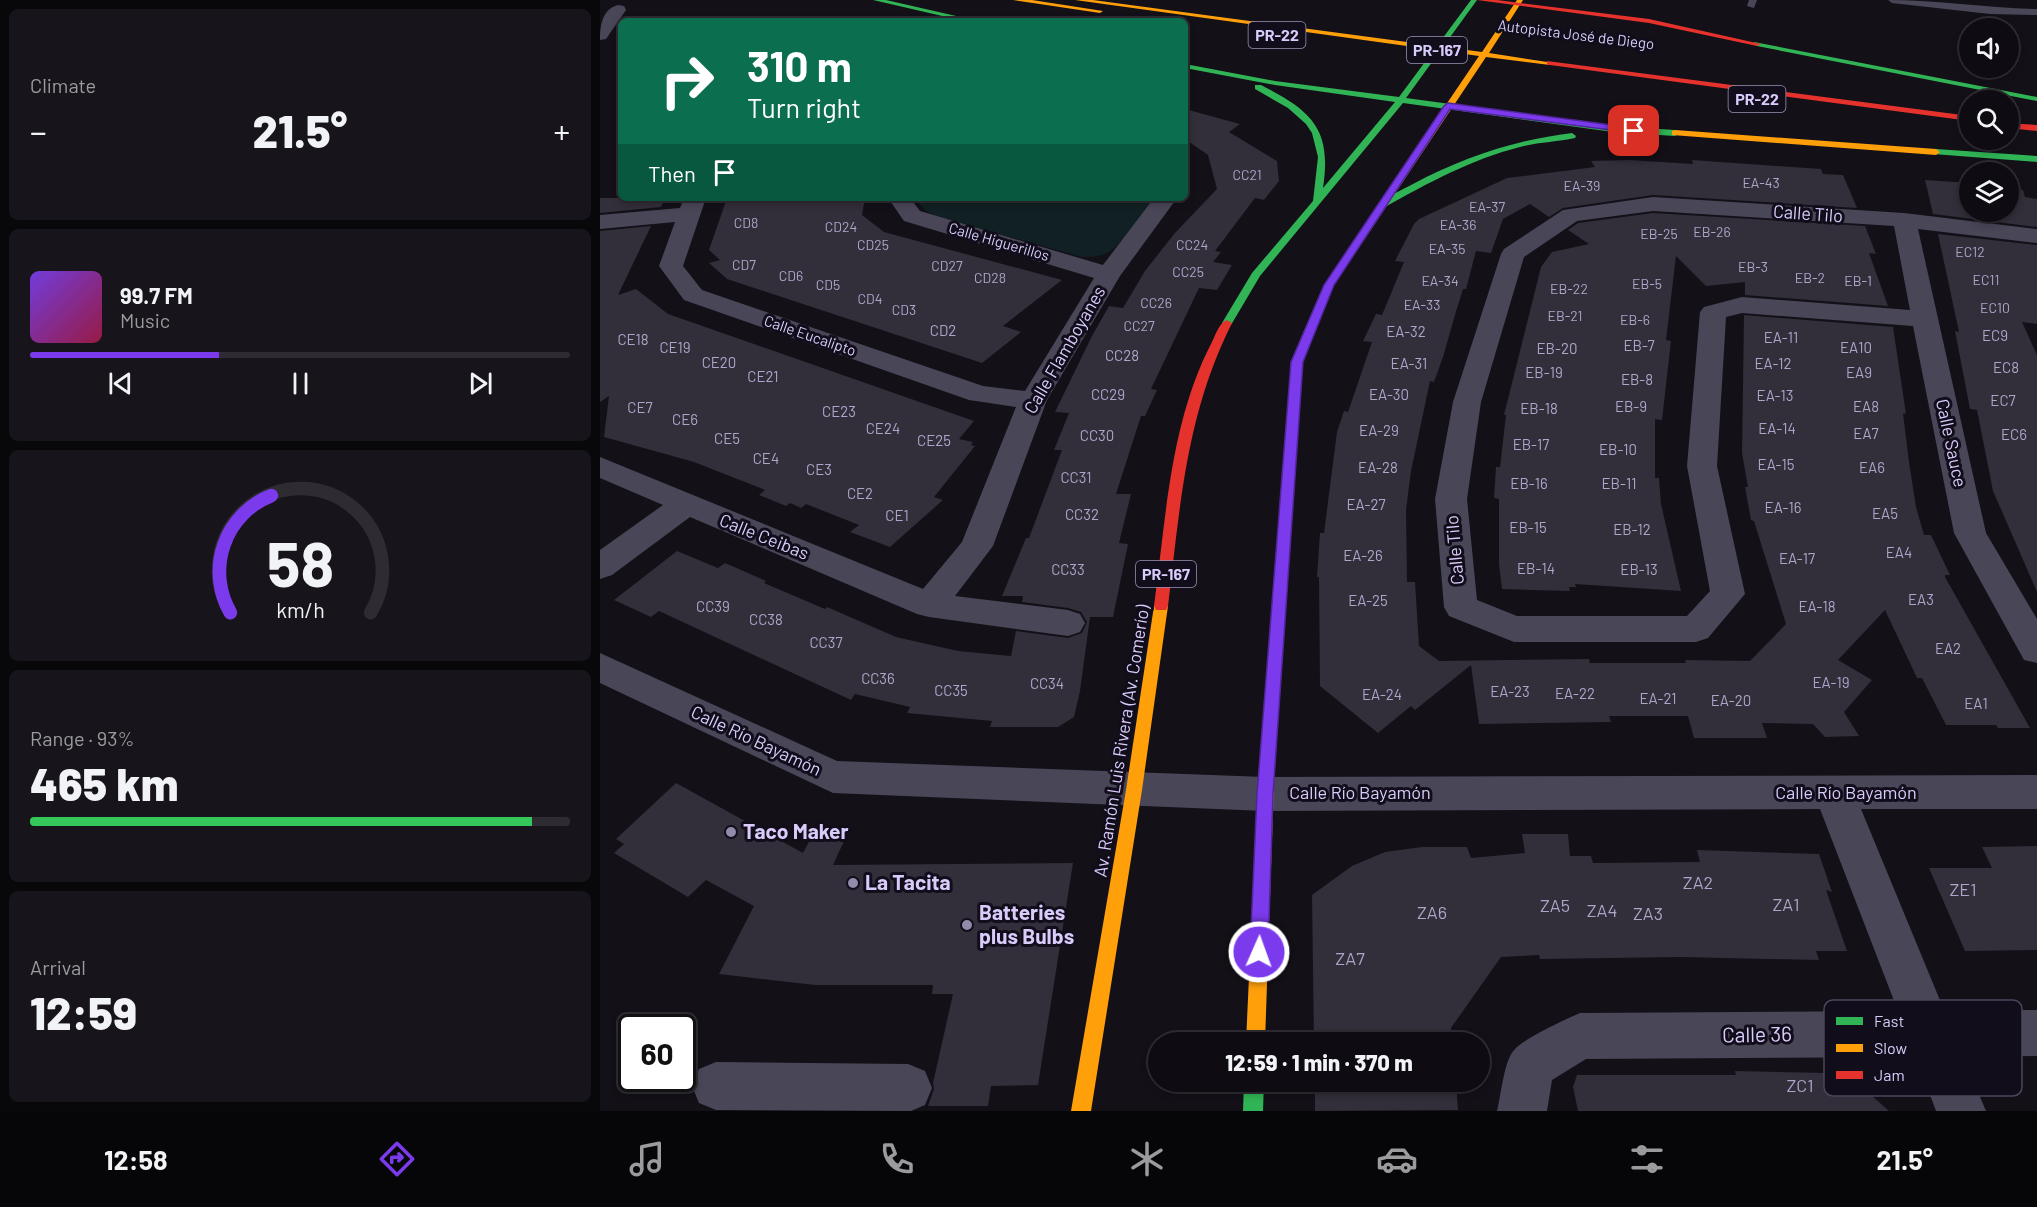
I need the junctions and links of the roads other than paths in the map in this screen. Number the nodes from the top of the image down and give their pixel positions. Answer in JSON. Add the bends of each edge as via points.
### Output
{"nodes":[{"id":1,"x":876,"y":0,"type":"edge"},
{"id":2,"x":1016,"y":0,"type":"edge"},
{"id":3,"x":1078,"y":0,"type":"edge"},
{"id":4,"x":1117,"y":0,"type":"edge"},
{"id":5,"x":1179,"y":0,"type":"edge"},
{"id":6,"x":1474,"y":0,"type":"edge"},
{"id":7,"x":1480,"y":0,"type":"edge"},
{"id":8,"x":1892,"y":0,"type":"edge"},
{"id":9,"x":1519,"y":2,"type":"edge"},
{"id":10,"x":1611,"y":3,"type":"dead end"},
{"id":11,"x":618,"y":10,"type":"dead end"},
{"id":12,"x":2037,"y":12,"type":"edge"},
{"id":13,"x":960,"y":18,"type":"edge"},
{"id":14,"x":1151,"y":18,"type":"edge"},
{"id":15,"x":1188,"y":22,"type":"edge"},
{"id":16,"x":1353,"y":22,"type":"dead end"},
{"id":17,"x":1679,"y":27,"type":"junction"},
{"id":18,"x":1432,"y":33,"type":"dead end"},
{"id":19,"x":600,"y":35,"type":"edge"},
{"id":20,"x":1375,"y":40,"type":"junction"},
{"id":21,"x":618,"y":42,"type":"edge"},
{"id":22,"x":1510,"y":43,"type":"dead end"},
{"id":23,"x":600,"y":44,"type":"edge"},
{"id":24,"x":1547,"y":63,"type":"junction"},
{"id":25,"x":1188,"y":67,"type":"edge"},
{"id":26,"x":1208,"y":71,"type":"junction"},
{"id":27,"x":2037,"y":99,"type":"edge"},
{"id":28,"x":1401,"y":100,"type":"junction"},
{"id":29,"x":1448,"y":106,"type":"junction"},
{"id":30,"x":2019,"y":109,"type":"edge"},
{"id":31,"x":1959,"y":110,"type":"edge"},
{"id":32,"x":2037,"y":111,"type":"edge"},
{"id":33,"x":1959,"y":118,"type":"edge"},
{"id":34,"x":2019,"y":118,"type":"edge"},
{"id":35,"x":2037,"y":120,"type":"edge"},
{"id":36,"x":1959,"y":125,"type":"edge"},
{"id":37,"x":2019,"y":126,"type":"edge"},
{"id":38,"x":2037,"y":128,"type":"edge"},
{"id":39,"x":1675,"y":134,"type":"junction"},
{"id":40,"x":2019,"y":134,"type":"edge"},
{"id":41,"x":2037,"y":136,"type":"edge"},
{"id":42,"x":2037,"y":159,"type":"edge"},
{"id":43,"x":1317,"y":200,"type":"junction"},
{"id":44,"x":901,"y":201,"type":"edge"},
{"id":45,"x":1164,"y":201,"type":"edge"},
{"id":46,"x":1382,"y":205,"type":"junction"},
{"id":47,"x":692,"y":206,"type":"edge"},
{"id":48,"x":1904,"y":220,"type":"junction"},
{"id":49,"x":600,"y":222,"type":"edge"},
{"id":50,"x":2037,"y":236,"type":"edge"},
{"id":51,"x":1108,"y":274,"type":"junction"},
{"id":52,"x":1925,"y":319,"type":"junction"},
{"id":53,"x":1033,"y":400,"type":"junction"},
{"id":54,"x":600,"y":467,"type":"edge"},
{"id":55,"x":685,"y":505,"type":"junction"},
{"id":56,"x":600,"y":567,"type":"edge"},
{"id":57,"x":929,"y":605,"type":"junction"},
{"id":58,"x":1068,"y":622,"type":"dead end"},
{"id":59,"x":2037,"y":650,"type":"edge"},
{"id":60,"x":600,"y":667,"type":"edge"},
{"id":61,"x":1134,"y":790,"type":"junction"},
{"id":62,"x":2037,"y":792,"type":"edge"},
{"id":63,"x":1834,"y":793,"type":"junction"},
{"id":64,"x":1265,"y":794,"type":"junction"},
{"id":65,"x":1918,"y":1000,"type":"edge"},
{"id":66,"x":1256,"y":1032,"type":"edge"},
{"id":67,"x":1824,"y":1034,"type":"edge"},
{"id":68,"x":716,"y":1086,"type":"dead end"},
{"id":69,"x":908,"y":1088,"type":"dead end"},
{"id":70,"x":1254,"y":1092,"type":"edge"},
{"id":71,"x":1954,"y":1096,"type":"edge"},
{"id":72,"x":817,"y":1099,"type":"edge"},
{"id":73,"x":1081,"y":1111,"type":"edge"},
{"id":74,"x":1253,"y":1111,"type":"edge"},
{"id":75,"x":1522,"y":1111,"type":"edge"},
{"id":76,"x":1960,"y":1111,"type":"edge"}],
"edges":[{"from":1,"to":13,"type":"main road"},
{"from":2,"to":14,"type":"main road"},
{"from":3,"to":20,"type":"main road"},
{"from":4,"to":20,"type":"main road"},
{"from":5,"to":16,"type":"main road","number":"PR-22"},
{"from":6,"to":28,"type":"main road","name":"Av. Ramón Luis Rivera (Av. Comerío)","number":"PR-167"},
{"from":7,"to":9,"type":"main road"},
{"from":8,"to":12,"type":"lane"},
{"from":9,"to":17,"type":"main road"},
{"from":9,"to":29,"type":"main road","number":"PR-167"},
{"from":10,"to":17,"type":"main road"},
{"from":11,"to":19,"type":"street"},
{"from":15,"to":20,"type":"main road","number":"PR-22"},
{"from":17,"to":27,"type":"main road"},
{"from":18,"to":22,"type":"main road","name":"Autopista José de Diego"},
{"from":20,"to":24,"type":"main road","number":"PR-22"},
{"from":21,"to":23,"type":"street"},
{"from":24,"to":31,"type":"main road"},
{"from":24,"to":33,"type":"main road"},
{"from":24,"to":36,"type":"main road","number":"PR-22"},
{"from":25,"to":26,"type":"main road"},
{"from":26,"to":28,"type":"main road"},
{"from":26,"to":43,"type":"main road","via":[[1275,95],[1308,120],[1322,154]]},
{"from":28,"to":29,"type":"main road"},
{"from":28,"to":43,"type":"main road","name":"Av. Ramón Luis Rivera (Av. Comerío)","number":"PR-167"},
{"from":29,"to":39,"type":"main road"},
{"from":29,"to":46,"type":"main road","number":"PR-167"},
{"from":30,"to":32,"type":"main road"},
{"from":34,"to":35,"type":"main road"},
{"from":37,"to":38,"type":"main road"},
{"from":39,"to":42,"type":"main road"},
{"from":39,"to":46,"type":"main road","via":[[1557,137],[1508,145],[1447,168]]},
{"from":40,"to":41,"type":"main road"},
{"from":43,"to":61,"type":"main road","name":"Av. Ramón Luis Rivera (Av. Comerío)","number":"PR-167","via":[[1256,275],[1208,360],[1187,428]]},
{"from":44,"to":51,"type":"street","name":"Calle Higuerillos","via":[[912,216]]},
{"from":45,"to":51,"type":"street","name":"Calle Flamboyanes"},
{"from":46,"to":64,"type":"main road","number":"PR-167","via":[[1329,285],[1297,362]]},
{"from":47,"to":49,"type":"street"},
{"from":47,"to":53,"type":"street","name":"Calle Eucalipto","via":[[671,266],[693,296],[979,394]]},
{"from":48,"to":50,"type":"street","name":"Calle Tilo"},
{"from":48,"to":52,"type":"street","name":"Calle Sauce"},
{"from":48,"to":52,"type":"street","name":"Calle Tilo","via":[[1653,204],[1571,215],[1513,254],[1467,402],[1451,499],[1461,607],[1514,629],[1696,629],[1728,594],[1702,466],[1713,312],[1742,305]]},
{"from":51,"to":53,"type":"street","name":"Calle Flamboyanes"},
{"from":52,"to":59,"type":"street","name":"Calle Sauce","via":[[1970,533]]},
{"from":53,"to":57,"type":"street","name":"Calle Flamboyanes","via":[[977,546]]},
{"from":54,"to":55,"type":"street","name":"Calle Ceibas"},
{"from":55,"to":56,"type":"street"},
{"from":55,"to":57,"type":"street","name":"Calle Ceibas"},
{"from":57,"to":58,"type":"street","name":"Calle Ceibas"},
{"from":60,"to":61,"type":"street","name":"Calle Río Bayamón","via":[[833,777]]},
{"from":61,"to":64,"type":"street","name":"Calle Río Bayamón"},
{"from":61,"to":73,"type":"main road","name":"Av. Ramón Luis Rivera (Av. Comerío)","number":"PR-167"},
{"from":62,"to":63,"type":"street","name":"Calle Río Bayamón"},
{"from":63,"to":64,"type":"street","name":"Calle Río Bayamón"},
{"from":63,"to":65,"type":"street"},
{"from":64,"to":66,"type":"main road","number":"PR-167"},
{"from":67,"to":75,"type":"street","name":"Calle 36","via":[[1580,1036],[1531,1066]]},
{"from":68,"to":72,"type":"street"},
{"from":69,"to":72,"type":"street"},
{"from":70,"to":74,"type":"main road"},
{"from":71,"to":76,"type":"street"}]}
